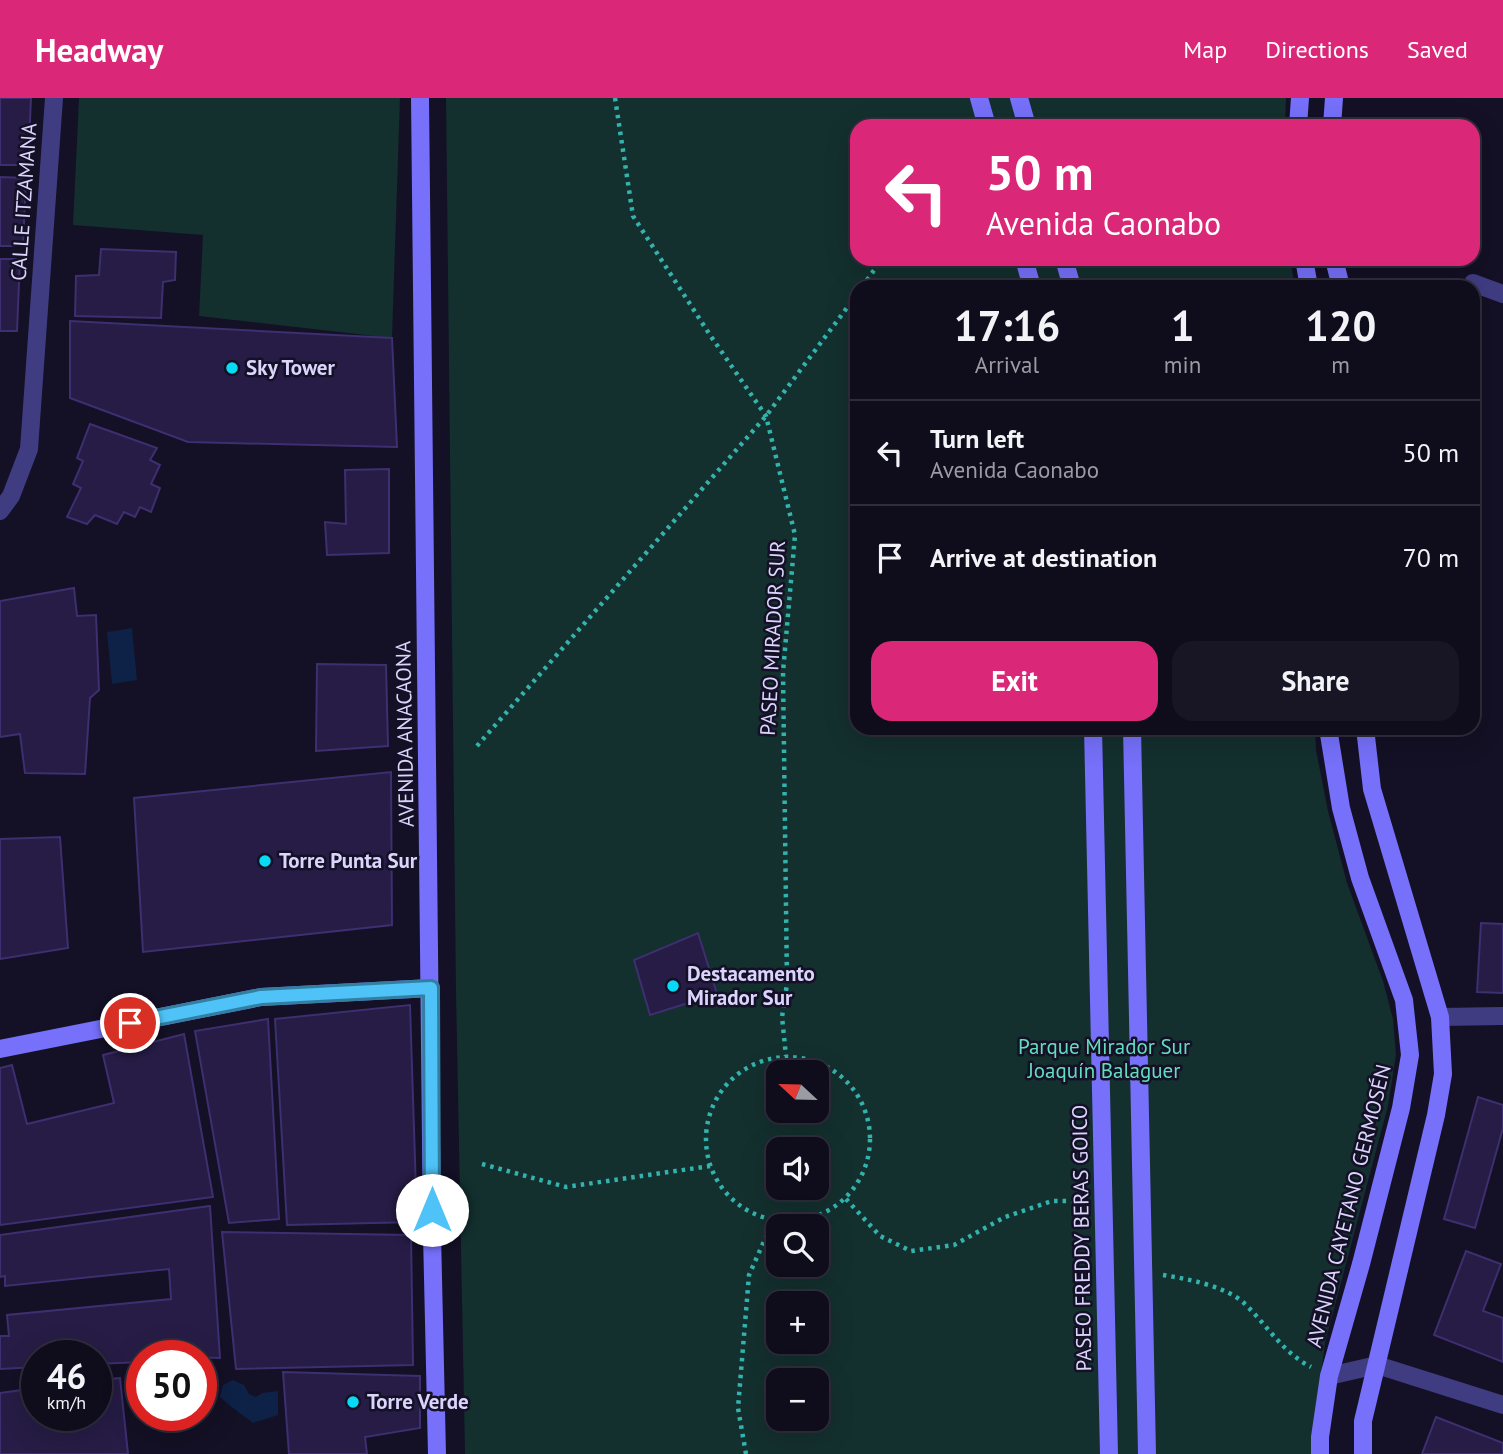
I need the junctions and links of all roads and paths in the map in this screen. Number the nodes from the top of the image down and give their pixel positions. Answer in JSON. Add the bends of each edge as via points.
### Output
{"nodes":[{"id":1,"x":54,"y":98,"type":"edge"},
{"id":2,"x":420,"y":98,"type":"edge"},
{"id":3,"x":615,"y":98,"type":"edge"},
{"id":4,"x":979,"y":98,"type":"edge"},
{"id":5,"x":1019,"y":98,"type":"edge"},
{"id":6,"x":1300,"y":98,"type":"edge"},
{"id":7,"x":1334,"y":98,"type":"edge"},
{"id":8,"x":985,"y":119,"type":"edge"},
{"id":9,"x":1025,"y":119,"type":"edge"},
{"id":10,"x":1298,"y":119,"type":"edge"},
{"id":11,"x":1332,"y":119,"type":"edge"},
{"id":12,"x":878,"y":266,"type":"edge"},
{"id":13,"x":867,"y":280,"type":"edge"},
{"id":14,"x":1480,"y":286,"type":"edge"},
{"id":15,"x":1503,"y":294,"type":"edge"},
{"id":16,"x":850,"y":304,"type":"edge"},
{"id":17,"x":766,"y":416,"type":"junction"},
{"id":18,"x":0,"y":511,"type":"edge"},
{"id":19,"x":1093,"y":735,"type":"edge"},
{"id":20,"x":1132,"y":735,"type":"edge"},
{"id":21,"x":1329,"y":735,"type":"edge"},
{"id":22,"x":1365,"y":735,"type":"edge"},
{"id":23,"x":477,"y":746,"type":"dead end"},
{"id":24,"x":431,"y":988,"type":"junction"},
{"id":25,"x":1503,"y":1016,"type":"edge"},
{"id":26,"x":1440,"y":1017,"type":"junction"},
{"id":27,"x":0,"y":1049,"type":"edge"},
{"id":28,"x":786,"y":1056,"type":"junction"},
{"id":29,"x":482,"y":1164,"type":"dead end"},
{"id":30,"x":710,"y":1166,"type":"junction"},
{"id":31,"x":846,"y":1199,"type":"junction"},
{"id":32,"x":1082,"y":1201,"type":"dead end"},
{"id":33,"x":821,"y":1214,"type":"edge"},
{"id":34,"x":766,"y":1218,"type":"edge"},
{"id":35,"x":766,"y":1236,"type":"edge"},
{"id":36,"x":1144,"y":1272,"type":"junction"},
{"id":37,"x":1377,"y":1365,"type":"junction"},
{"id":38,"x":1329,"y":1376,"type":"junction"},
{"id":39,"x":1503,"y":1405,"type":"edge"},
{"id":40,"x":437,"y":1454,"type":"edge"},
{"id":41,"x":746,"y":1454,"type":"edge"},
{"id":42,"x":1109,"y":1454,"type":"edge"},
{"id":43,"x":1147,"y":1454,"type":"edge"},
{"id":44,"x":1320,"y":1454,"type":"edge"},
{"id":45,"x":1363,"y":1454,"type":"edge"}],
"edges":[{"from":1,"to":18,"type":"street","name":"CALLE ITZAMANA","via":[[29,449],[11,496]]},
{"from":2,"to":24,"type":"street","name":"AVENIDA ANACAONA"},
{"from":3,"to":17,"type":"path","name":"PASEO MIRADOR SUR","via":[[633,216]]},
{"from":4,"to":8,"type":"street"},
{"from":5,"to":9,"type":"street"},
{"from":6,"to":10,"type":"street"},
{"from":7,"to":11,"type":"street"},
{"from":12,"to":13,"type":"path"},
{"from":14,"to":15,"type":"street"},
{"from":16,"to":17,"type":"path"},
{"from":17,"to":23,"type":"path"},
{"from":17,"to":28,"type":"path","name":"PASEO MIRADOR SUR","via":[[794,535],[783,672],[787,984],[782,1017]]},
{"from":19,"to":42,"type":"street","name":"PASEO FREDDY BERAS GOICO"},
{"from":20,"to":36,"type":"street"},
{"from":21,"to":38,"type":"street","name":"AVENIDA CAYETANO GERMOSÉN","via":[[1340,808],[1404,1000],[1410,1055],[1401,1108]]},
{"from":22,"to":26,"type":"street","via":[[1372,789]]},
{"from":24,"to":27,"type":"street","via":[[261,997]]},
{"from":24,"to":40,"type":"street","name":"AVENIDA ANACAONA"},
{"from":25,"to":26,"type":"street"},
{"from":26,"to":37,"type":"street","via":[[1443,1074],[1438,1105]]},
{"from":28,"to":30,"type":"path","via":[[751,1064],[723,1088],[707,1120]]},
{"from":28,"to":31,"type":"path","via":[[825,1063],[855,1089],[871,1125],[867,1165]]},
{"from":29,"to":30,"type":"path","via":[[566,1187]]},
{"from":30,"to":34,"type":"path","via":[[724,1191],[746,1210]]},
{"from":31,"to":32,"type":"path","via":[[880,1236],[911,1251],[954,1245],[1005,1217],[1052,1201]]},
{"from":31,"to":33,"type":"path"},
{"from":35,"to":41,"type":"path","via":[[748,1275],[737,1408]]},
{"from":36,"to":38,"type":"path","via":[[1201,1282],[1243,1302],[1298,1360]]},
{"from":36,"to":43,"type":"street"},
{"from":37,"to":38,"type":"street"},
{"from":37,"to":39,"type":"street"},
{"from":37,"to":45,"type":"street","via":[[1363,1421]]},
{"from":38,"to":44,"type":"street","name":"AVENIDA CAYETANO GERMOSÉN"}]}
